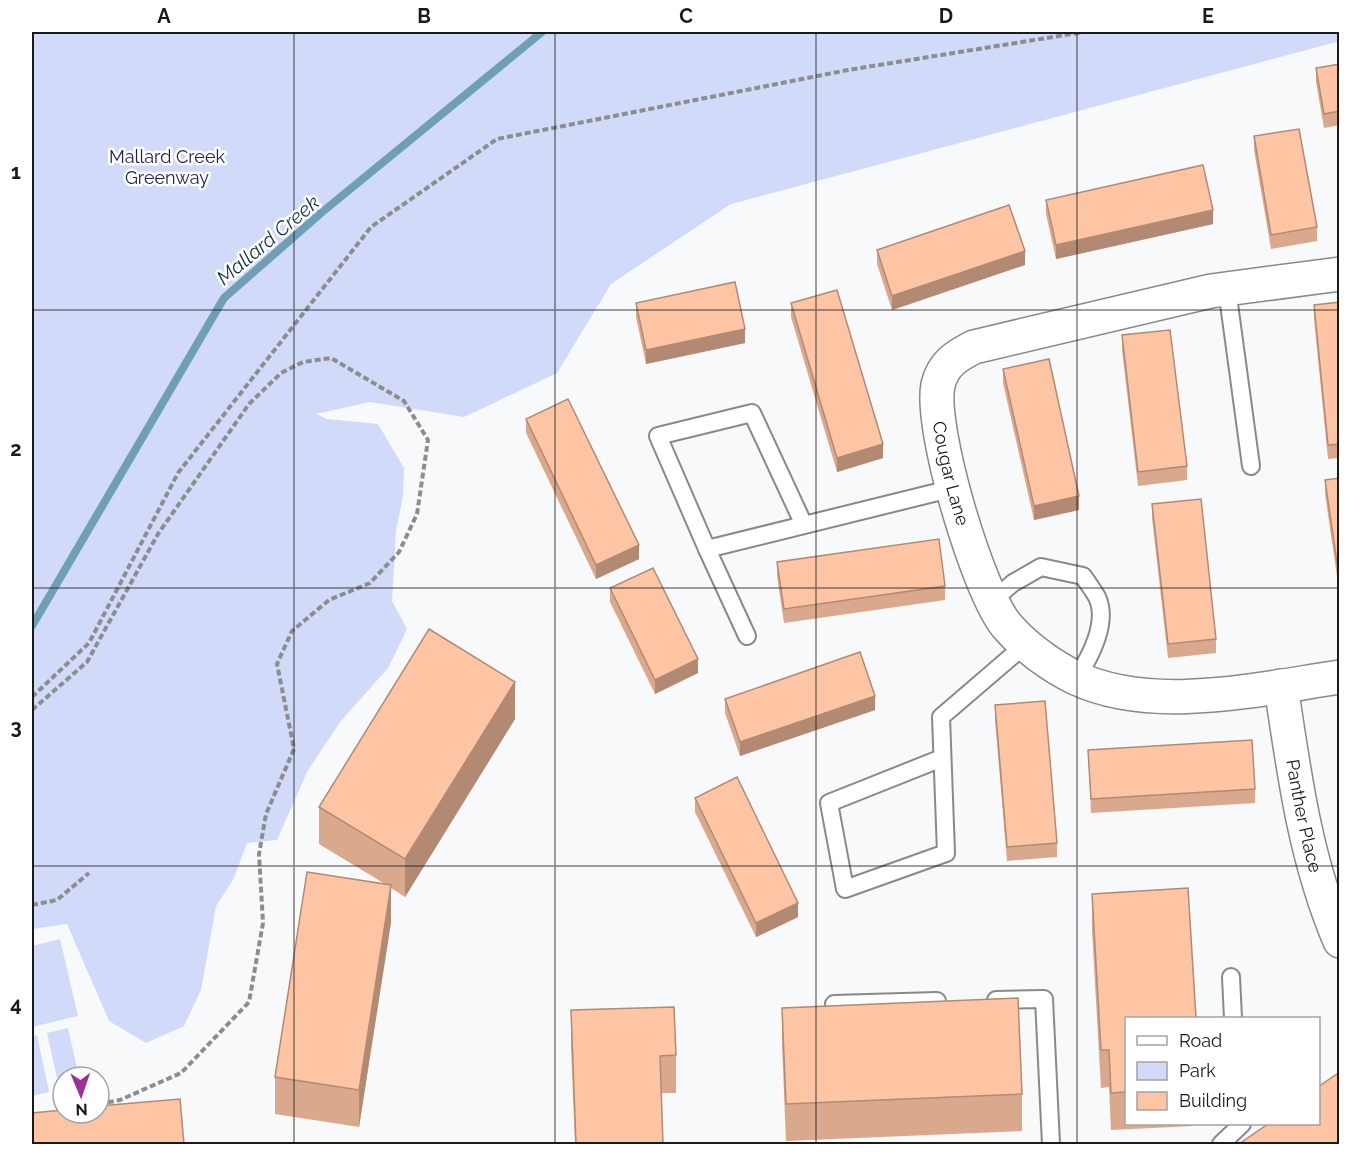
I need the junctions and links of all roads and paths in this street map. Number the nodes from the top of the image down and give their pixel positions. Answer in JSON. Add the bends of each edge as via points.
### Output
{"nodes":[{"id":1,"x":1084,"y":32,"type":"edge"},
{"id":2,"x":1340,"y":274,"type":"edge"},
{"id":3,"x":1227,"y":289,"type":"junction"},
{"id":4,"x":1251,"y":466,"type":"dead end"},
{"id":5,"x":954,"y":488,"type":"junction"},
{"id":6,"x":804,"y":525,"type":"junction"},
{"id":7,"x":707,"y":549,"type":"junction"},
{"id":8,"x":993,"y":600,"type":"junction"},
{"id":9,"x":747,"y":636,"type":"dead end"},
{"id":10,"x":1026,"y":644,"type":"junction"},
{"id":11,"x":1340,"y":677,"type":"edge"},
{"id":12,"x":1076,"y":678,"type":"junction"},
{"id":13,"x":1281,"y":686,"type":"junction"},
{"id":14,"x":32,"y":697,"type":"edge"},
{"id":15,"x":32,"y":710,"type":"edge"},
{"id":16,"x":942,"y":758,"type":"junction"},
{"id":17,"x":89,"y":873,"type":"dead end"},
{"id":18,"x":32,"y":905,"type":"edge"},
{"id":19,"x":1338,"y":932,"type":"edge"},
{"id":20,"x":1231,"y":977,"type":"dead end"},
{"id":21,"x":974,"y":1000,"type":"edge"},
{"id":22,"x":951,"y":1001,"type":"edge"},
{"id":23,"x":834,"y":1004,"type":"edge"},
{"id":24,"x":1233,"y":1017,"type":"edge"},
{"id":25,"x":111,"y":1102,"type":"edge"},
{"id":26,"x":1241,"y":1125,"type":"edge"},
{"id":27,"x":1051,"y":1144,"type":"edge"},
{"id":28,"x":1221,"y":1144,"type":"edge"}],
"edges":[{"from":1,"to":14,"type":"path","via":[[848,70],[497,139],[371,227],[178,472],[89,643]]},
{"from":2,"to":3,"type":"street","name":"Cougar Lane"},
{"from":3,"to":4,"type":"lane"},
{"from":3,"to":5,"type":"street","name":"Cougar Lane","via":[[1143,305],[974,347],[950,360],[938,383],[936,408]]},
{"from":5,"to":6,"type":"lane"},
{"from":5,"to":8,"type":"street","name":"Cougar Lane","via":[[983,581]]},
{"from":6,"to":7,"type":"lane"},
{"from":6,"to":7,"type":"lane","via":[[752,413],[658,436]]},
{"from":7,"to":9,"type":"lane"},
{"from":8,"to":10,"type":"street","name":"Cougar Lane","via":[[1006,625]]},
{"from":8,"to":12,"type":"lane","via":[[1041,567],[1083,576],[1098,599],[1100,627],[1091,657]]},
{"from":10,"to":12,"type":"street","name":"Cougar Lane"},
{"from":10,"to":16,"type":"lane","via":[[941,717]]},
{"from":11,"to":13,"type":"street","name":"Cougar Lane"},
{"from":12,"to":13,"type":"street","name":"Cougar Lane","via":[[1118,691],[1180,697]]},
{"from":13,"to":19,"type":"street","name":"Panther Place","via":[[1304,832],[1325,907]]},
{"from":15,"to":25,"type":"path","via":[[87,662],[158,534],[249,404],[281,373],[303,362],[331,358],[404,401],[428,440],[417,514],[399,552],[370,583],[329,600],[292,631],[277,664],[294,749],[267,814],[259,854],[263,923],[249,1002],[181,1073]]},
{"from":16,"to":16,"type":"lane","via":[[946,853],[845,889],[829,802]]},
{"from":17,"to":18,"type":"path","via":[[57,900]]},
{"from":20,"to":24,"type":"lane"},
{"from":21,"to":27,"type":"lane","via":[[1044,999]]},
{"from":22,"to":23,"type":"lane"},
{"from":26,"to":28,"type":"lane"}]}
